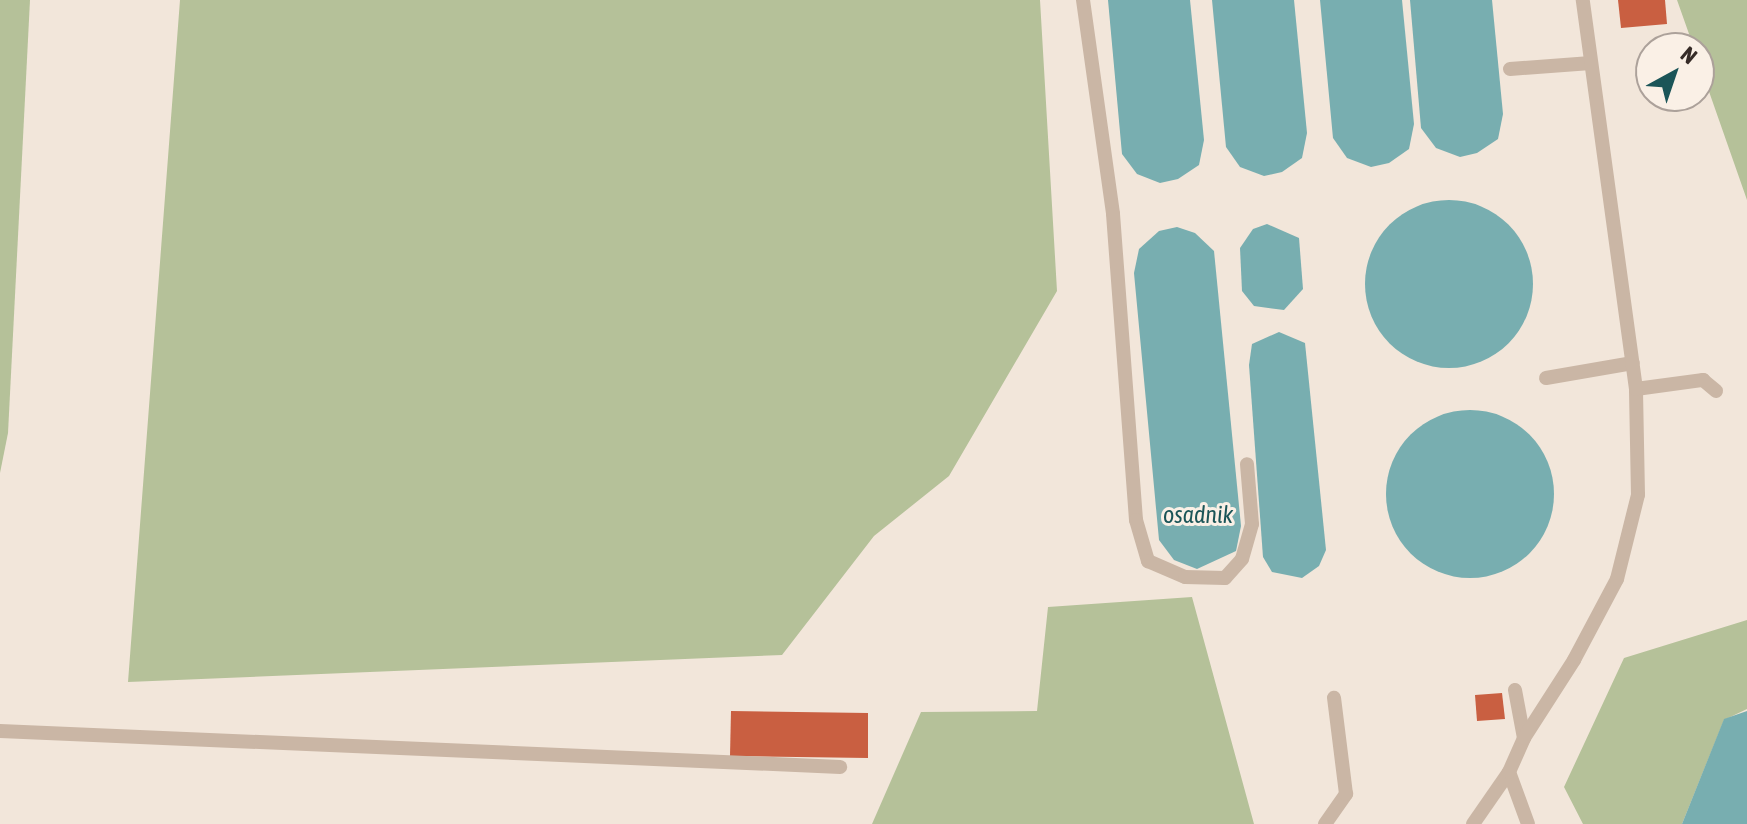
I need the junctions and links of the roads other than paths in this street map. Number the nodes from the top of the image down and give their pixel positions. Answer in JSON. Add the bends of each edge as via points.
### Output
{"nodes":[{"id":1,"x":1083,"y":0,"type":"edge"},
{"id":2,"x":1583,"y":0,"type":"edge"},
{"id":3,"x":1591,"y":63,"type":"junction"},
{"id":4,"x":1510,"y":69,"type":"dead end"},
{"id":5,"x":1633,"y":363,"type":"junction"},
{"id":6,"x":1546,"y":378,"type":"dead end"},
{"id":7,"x":1636,"y":389,"type":"junction"},
{"id":8,"x":1716,"y":391,"type":"dead end"},
{"id":9,"x":1247,"y":464,"type":"dead end"},
{"id":10,"x":1515,"y":690,"type":"dead end"},
{"id":11,"x":1334,"y":698,"type":"dead end"},
{"id":12,"x":0,"y":731,"type":"edge"},
{"id":13,"x":1524,"y":738,"type":"junction"},
{"id":14,"x":840,"y":767,"type":"dead end"},
{"id":15,"x":1509,"y":772,"type":"junction"},
{"id":16,"x":1325,"y":824,"type":"edge"},
{"id":17,"x":1473,"y":824,"type":"edge"},
{"id":18,"x":1528,"y":824,"type":"edge"}],
"edges":[{"from":1,"to":9,"type":"lane","via":[[1113,214],[1136,520],[1148,561],[1185,577],[1225,578],[1242,559],[1252,524]]},
{"from":2,"to":3,"type":"lane"},
{"from":3,"to":4,"type":"lane"},
{"from":3,"to":5,"type":"lane"},
{"from":5,"to":6,"type":"lane"},
{"from":5,"to":7,"type":"lane"},
{"from":7,"to":8,"type":"lane","via":[[1703,380]]},
{"from":7,"to":13,"type":"lane","via":[[1638,495],[1617,579]]},
{"from":10,"to":13,"type":"lane"},
{"from":11,"to":16,"type":"lane","via":[[1346,794]]},
{"from":12,"to":14,"type":"lane"},
{"from":13,"to":15,"type":"lane"},
{"from":15,"to":17,"type":"lane"},
{"from":15,"to":18,"type":"lane"}]}
